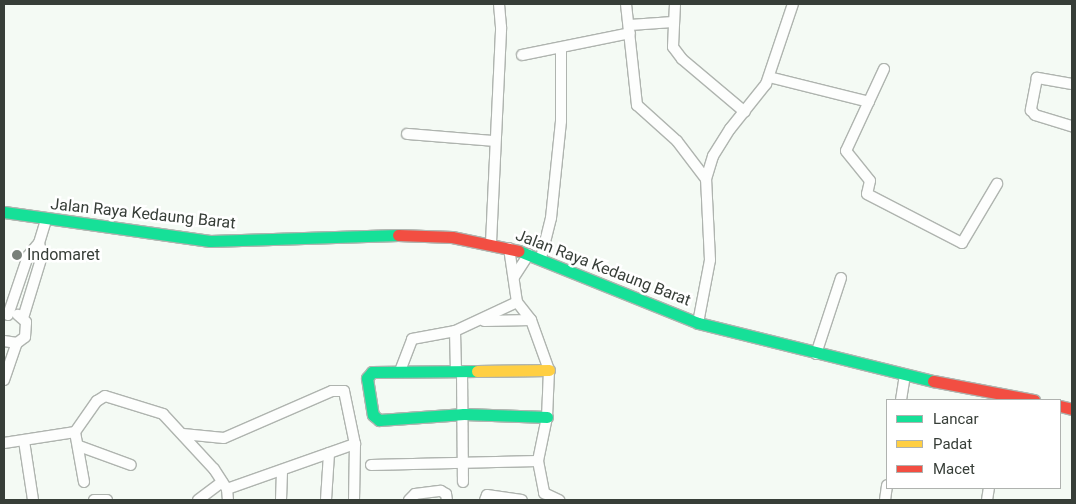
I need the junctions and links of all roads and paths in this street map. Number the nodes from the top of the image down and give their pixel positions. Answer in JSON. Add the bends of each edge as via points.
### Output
{"nodes":[{"id":1,"x":499,"y":4,"type":"edge"},
{"id":2,"x":626,"y":4,"type":"edge"},
{"id":3,"x":675,"y":4,"type":"edge"},
{"id":4,"x":793,"y":4,"type":"edge"},
{"id":5,"x":673,"y":22,"type":"junction"},
{"id":6,"x":630,"y":29,"type":"junction"},
{"id":7,"x":561,"y":49,"type":"junction"},
{"id":8,"x":522,"y":55,"type":"dead end"},
{"id":9,"x":884,"y":69,"type":"dead end"},
{"id":10,"x":769,"y":77,"type":"junction"},
{"id":11,"x":1072,"y":84,"type":"edge"},
{"id":12,"x":870,"y":102,"type":"junction"},
{"id":13,"x":745,"y":112,"type":"junction"},
{"id":14,"x":1072,"y":126,"type":"edge"},
{"id":15,"x":408,"y":134,"type":"dead end"},
{"id":16,"x":494,"y":141,"type":"junction"},
{"id":17,"x":706,"y":179,"type":"junction"},
{"id":18,"x":997,"y":184,"type":"dead end"},
{"id":19,"x":4,"y":212,"type":"edge"},
{"id":20,"x":46,"y":220,"type":"junction"},
{"id":21,"x":39,"y":243,"type":"junction"},
{"id":22,"x":491,"y":243,"type":"junction"},
{"id":23,"x":509,"y":248,"type":"junction"},
{"id":24,"x":530,"y":254,"type":"junction"},
{"id":25,"x":541,"y":258,"type":"junction"},
{"id":26,"x":514,"y":277,"type":"junction"},
{"id":27,"x":841,"y":278,"type":"dead end"},
{"id":28,"x":517,"y":302,"type":"junction"},
{"id":29,"x":6,"y":316,"type":"edge"},
{"id":30,"x":23,"y":318,"type":"junction"},
{"id":31,"x":531,"y":320,"type":"junction"},
{"id":32,"x":480,"y":321,"type":"junction"},
{"id":33,"x":698,"y":323,"type":"junction"},
{"id":34,"x":454,"y":331,"type":"junction"},
{"id":35,"x":4,"y":340,"type":"edge"},
{"id":36,"x":17,"y":343,"type":"junction"},
{"id":37,"x":816,"y":354,"type":"junction"},
{"id":38,"x":549,"y":370,"type":"junction"},
{"id":39,"x":400,"y":371,"type":"junction"},
{"id":40,"x":459,"y":371,"type":"junction"},
{"id":41,"x":905,"y":376,"type":"junction"},
{"id":42,"x":4,"y":380,"type":"edge"},
{"id":43,"x":999,"y":397,"type":"edge"},
{"id":44,"x":901,"y":399,"type":"edge"},
{"id":45,"x":1022,"y":399,"type":"edge"},
{"id":46,"x":464,"y":414,"type":"junction"},
{"id":47,"x":547,"y":417,"type":"junction"},
{"id":48,"x":177,"y":427,"type":"junction"},
{"id":49,"x":75,"y":432,"type":"junction"},
{"id":50,"x":24,"y":441,"type":"junction"},
{"id":51,"x":4,"y":443,"type":"edge"},
{"id":52,"x":355,"y":444,"type":"junction"},
{"id":53,"x":80,"y":446,"type":"junction"},
{"id":54,"x":329,"y":453,"type":"junction"},
{"id":55,"x":538,"y":461,"type":"junction"},
{"id":56,"x":464,"y":463,"type":"junction"},
{"id":57,"x":131,"y":465,"type":"dead end"},
{"id":58,"x":371,"y":465,"type":"dead end"},
{"id":59,"x":282,"y":470,"type":"junction"},
{"id":60,"x":84,"y":482,"type":"dead end"},
{"id":61,"x":463,"y":482,"type":"dead end"},
{"id":62,"x":226,"y":491,"type":"edge"},
{"id":63,"x":33,"y":500,"type":"edge"},
{"id":64,"x":94,"y":500,"type":"edge"},
{"id":65,"x":106,"y":500,"type":"edge"},
{"id":66,"x":198,"y":500,"type":"edge"},
{"id":67,"x":281,"y":500,"type":"edge"},
{"id":68,"x":326,"y":500,"type":"edge"},
{"id":69,"x":354,"y":500,"type":"edge"},
{"id":70,"x":409,"y":500,"type":"edge"},
{"id":71,"x":447,"y":500,"type":"edge"},
{"id":72,"x":486,"y":500,"type":"edge"},
{"id":73,"x":522,"y":500,"type":"edge"},
{"id":74,"x":559,"y":500,"type":"edge"}],
"edges":[{"from":1,"to":16,"type":"street","via":[[501,27]]},
{"from":2,"to":6,"type":"street"},
{"from":3,"to":5,"type":"street"},
{"from":4,"to":10,"type":"street"},
{"from":5,"to":6,"type":"street"},
{"from":5,"to":13,"type":"street","via":[[673,47],[682,59]]},
{"from":6,"to":7,"type":"street"},
{"from":6,"to":17,"type":"street","via":[[637,105],[677,142]]},
{"from":7,"to":8,"type":"street"},
{"from":7,"to":25,"type":"street","via":[[560,131],[551,218]]},
{"from":9,"to":12,"type":"street"},
{"from":10,"to":12,"type":"street"},
{"from":10,"to":13,"type":"street"},
{"from":11,"to":14,"type":"street","via":[[1036,78],[1031,110],[1035,115]]},
{"from":12,"to":18,"type":"street","via":[[846,151],[870,181],[867,194],[962,244]]},
{"from":13,"to":17,"type":"street","via":[[713,156]]},
{"from":15,"to":16,"type":"street"},
{"from":16,"to":22,"type":"street"},
{"from":17,"to":33,"type":"street","via":[[710,260]]},
{"from":19,"to":20,"type":"street","name":"Jalan Raya Kedaung Barat"},
{"from":20,"to":21,"type":"street"},
{"from":20,"to":22,"type":"street","name":"Jalan Raya Kedaung Barat","via":[[210,241],[378,234],[452,237]]},
{"from":21,"to":29,"type":"street","via":[[28,256]]},
{"from":21,"to":30,"type":"street","via":[[42,256]]},
{"from":22,"to":23,"type":"street","name":"Jalan Raya Kedaung Barat"},
{"from":23,"to":24,"type":"street","name":"Jalan Raya Kedaung Barat"},
{"from":23,"to":26,"type":"street"},
{"from":24,"to":25,"type":"street","name":"Jalan Raya Kedaung Barat"},
{"from":24,"to":26,"type":"street"},
{"from":25,"to":33,"type":"street","name":"Jalan Raya Kedaung Barat"},
{"from":26,"to":28,"type":"street"},
{"from":27,"to":37,"type":"street"},
{"from":28,"to":31,"type":"street"},
{"from":28,"to":32,"type":"street"},
{"from":29,"to":30,"type":"street"},
{"from":30,"to":36,"type":"street","via":[[27,332]]},
{"from":31,"to":32,"type":"street"},
{"from":31,"to":38,"type":"street"},
{"from":32,"to":34,"type":"street"},
{"from":33,"to":37,"type":"street","name":"Jalan Raya Kedaung Barat"},
{"from":34,"to":39,"type":"street","via":[[412,339]]},
{"from":34,"to":40,"type":"street"},
{"from":35,"to":36,"type":"street"},
{"from":36,"to":42,"type":"street"},
{"from":37,"to":41,"type":"street","name":"Jalan Raya Kedaung Barat"},
{"from":38,"to":40,"type":"street"},
{"from":38,"to":47,"type":"street"},
{"from":39,"to":40,"type":"street"},
{"from":39,"to":46,"type":"street","via":[[368,375],[375,418]]},
{"from":40,"to":46,"type":"street"},
{"from":41,"to":43,"type":"street","name":"Jalan Raya Kedaung Barat"},
{"from":41,"to":44,"type":"street"},
{"from":43,"to":45,"type":"street","name":"Jalan Raya Kedaung Barat"},
{"from":46,"to":47,"type":"street"},
{"from":46,"to":56,"type":"street"},
{"from":47,"to":55,"type":"street"},
{"from":48,"to":49,"type":"street","via":[[163,414],[105,396],[97,400]]},
{"from":48,"to":52,"type":"street","via":[[224,438],[332,391],[344,391]]},
{"from":48,"to":62,"type":"street"},
{"from":49,"to":50,"type":"street"},
{"from":49,"to":53,"type":"street"},
{"from":50,"to":51,"type":"street"},
{"from":50,"to":63,"type":"street"},
{"from":52,"to":54,"type":"street"},
{"from":52,"to":69,"type":"street"},
{"from":53,"to":57,"type":"street"},
{"from":53,"to":60,"type":"street"},
{"from":54,"to":59,"type":"street"},
{"from":54,"to":68,"type":"street"},
{"from":55,"to":56,"type":"street"},
{"from":55,"to":74,"type":"street","via":[[544,493]]},
{"from":56,"to":58,"type":"street"},
{"from":56,"to":61,"type":"street"},
{"from":59,"to":62,"type":"street"},
{"from":59,"to":67,"type":"street"},
{"from":62,"to":66,"type":"street"},
{"from":64,"to":65,"type":"street"},
{"from":70,"to":71,"type":"street","via":[[415,494],[442,491]]},
{"from":72,"to":73,"type":"street","via":[[487,495]]}]}
